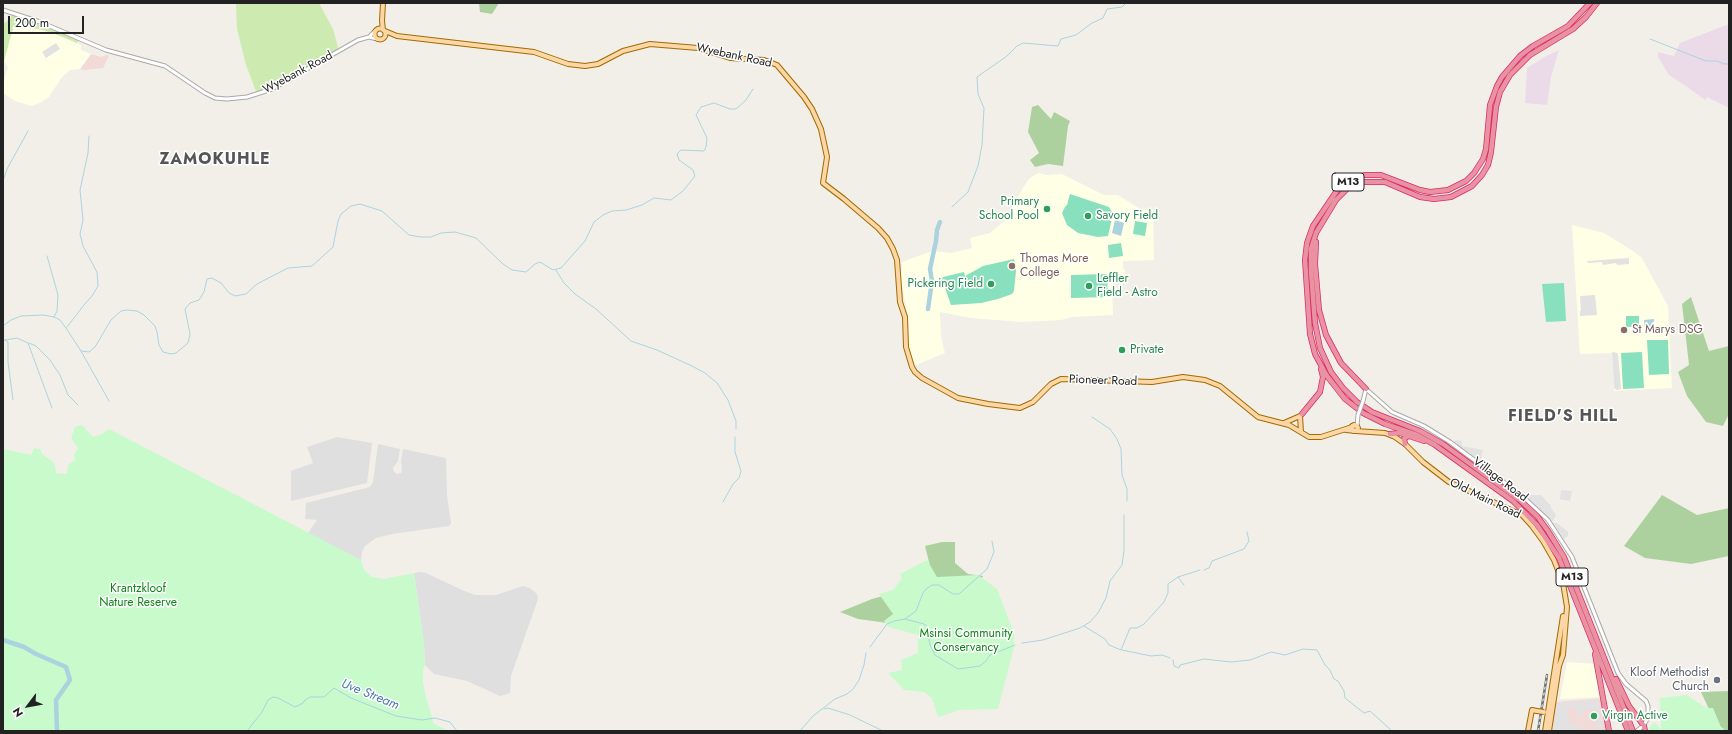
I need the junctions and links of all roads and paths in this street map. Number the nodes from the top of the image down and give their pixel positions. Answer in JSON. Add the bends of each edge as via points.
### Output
{"nodes":[{"id":1,"x":383,"y":3,"type":"edge"},
{"id":2,"x":1590,"y":3,"type":"edge"},
{"id":3,"x":1597,"y":3,"type":"edge"},
{"id":4,"x":3,"y":10,"type":"edge"},
{"id":5,"x":382,"y":17,"type":"junction"},
{"id":6,"x":377,"y":30,"type":"junction"},
{"id":7,"x":384,"y":30,"type":"junction"},
{"id":8,"x":397,"y":36,"type":"junction"},
{"id":9,"x":369,"y":37,"type":"junction"},
{"id":10,"x":384,"y":37,"type":"junction"},
{"id":11,"x":377,"y":38,"type":"junction"},
{"id":12,"x":824,"y":185,"type":"joint"},
{"id":13,"x":1320,"y":226,"type":"junction"},
{"id":14,"x":1319,"y":362,"type":"junction"},
{"id":15,"x":1366,"y":389,"type":"junction"},
{"id":16,"x":1372,"y":395,"type":"junction"},
{"id":17,"x":1363,"y":400,"type":"junction"},
{"id":18,"x":1301,"y":415,"type":"junction"},
{"id":19,"x":1359,"y":415,"type":"junction"},
{"id":20,"x":1282,"y":423,"type":"junction"},
{"id":21,"x":1292,"y":427,"type":"junction"},
{"id":22,"x":1355,"y":428,"type":"junction"},
{"id":23,"x":1301,"y":432,"type":"junction"},
{"id":24,"x":1390,"y":434,"type":"junction"},
{"id":25,"x":1408,"y":436,"type":"junction"},
{"id":26,"x":1426,"y":442,"type":"junction"},
{"id":27,"x":1405,"y":444,"type":"junction"},
{"id":28,"x":1445,"y":451,"type":"junction"},
{"id":29,"x":1566,"y":604,"type":"junction"},
{"id":30,"x":1565,"y":643,"type":"junction"},
{"id":31,"x":1593,"y":643,"type":"junction"},
{"id":32,"x":1558,"y":645,"type":"junction"},
{"id":33,"x":1557,"y":652,"type":"junction"},
{"id":34,"x":1564,"y":652,"type":"junction"},
{"id":35,"x":1605,"y":659,"type":"junction"},
{"id":36,"x":1548,"y":708,"type":"junction"},
{"id":37,"x":1544,"y":712,"type":"junction"},
{"id":38,"x":1547,"y":717,"type":"junction"},
{"id":39,"x":1643,"y":726,"type":"edge"},
{"id":40,"x":1528,"y":731,"type":"edge"},
{"id":41,"x":1545,"y":731,"type":"edge"},
{"id":42,"x":1549,"y":731,"type":"edge"},
{"id":43,"x":1609,"y":731,"type":"edge"},
{"id":44,"x":1628,"y":731,"type":"edge"},
{"id":45,"x":1634,"y":731,"type":"edge"},
{"id":46,"x":1637,"y":731,"type":"edge"}],
"edges":[{"from":1,"to":5,"type":"main road"},
{"from":2,"to":14,"type":"highway","number":"M13","via":[[1568,26],[1520,56],[1502,77],[1490,105],[1483,159],[1466,181],[1448,190],[1430,192],[1381,175],[1364,175],[1347,182],[1333,195],[1310,232],[1305,252],[1308,317],[1312,343]]},
{"from":3,"to":13,"type":"highway","number":"M13","via":[[1573,29],[1530,55],[1510,75],[1500,92],[1496,107],[1488,165],[1472,186],[1458,194],[1434,199],[1418,196],[1385,182],[1363,182],[1348,188],[1340,196]]},
{"from":4,"to":9,"type":"street","name":"Wyebank Road","via":[[40,22],[109,51],[159,64],[205,93],[215,98],[227,99],[247,97],[272,88],[355,42]]},
{"from":5,"to":6,"type":"main road"},
{"from":5,"to":7,"type":"main road"},
{"from":6,"to":7,"type":"main road"},
{"from":6,"to":9,"type":"street","name":"Wyebank Road"},
{"from":6,"to":11,"type":"main road"},
{"from":7,"to":8,"type":"main road","name":"Wyebank Road"},
{"from":7,"to":10,"type":"main road"},
{"from":8,"to":10,"type":"main road","name":"Wyebank Road"},
{"from":8,"to":12,"type":"main road","name":"Wyebank Road","via":[[534,52],[568,64],[585,66],[598,64],[623,51],[650,44],[698,48],[730,58],[771,62],[789,78],[816,116],[827,157]]},
{"from":9,"to":11,"type":"street","name":"Wyebank Road"},
{"from":10,"to":11,"type":"main road"},
{"from":12,"to":20,"type":"main road","name":"Pioneer Road","via":[[878,228],[890,243],[896,257],[900,302],[905,317],[906,347],[912,367],[922,378],[958,398],[1020,408],[1033,402],[1051,384],[1061,379],[1152,382],[1176,377],[1194,378],[1220,386],[1260,418]]},
{"from":13,"to":15,"type":"highway","via":[[1314,256],[1321,321],[1338,358]]},
{"from":13,"to":35,"type":"highway","number":"M13","via":[[1313,241],[1311,258],[1315,323],[1321,352],[1334,376],[1350,396],[1365,407],[1435,438],[1532,511],[1552,536],[1564,557]]},
{"from":14,"to":18,"type":"highway","via":[[1323,377],[1320,392]]},
{"from":14,"to":19,"type":"highway","number":"M13","via":[[1326,376]]},
{"from":15,"to":16,"type":"street","name":"Village Road"},
{"from":15,"to":17,"type":"street"},
{"from":16,"to":17,"type":"street"},
{"from":16,"to":39,"type":"street","name":"Village Road","via":[[1392,412],[1424,426],[1450,442],[1521,495],[1548,520],[1572,557],[1618,673],[1647,703],[1649,713]]},
{"from":17,"to":19,"type":"street","bridge":true},
{"from":18,"to":20,"type":"main road"},
{"from":18,"to":21,"type":"main road"},
{"from":18,"to":23,"type":"main road"},
{"from":19,"to":22,"type":"street"},
{"from":19,"to":26,"type":"highway","number":"M13"},
{"from":19,"to":28,"type":"highway","number":"M13","via":[[1417,435]]},
{"from":20,"to":21,"type":"main road","name":"Pioneer Road"},
{"from":21,"to":23,"type":"main road","name":"Pioneer Road"},
{"from":22,"to":23,"type":"main road","name":"Old Main Road","via":[[1316,437],[1309,437]]},
{"from":22,"to":24,"type":"main road","name":"Old Main Road"},
{"from":24,"to":25,"type":"highway"},
{"from":24,"to":27,"type":"main road","name":"Old Main Road"},
{"from":25,"to":26,"type":"highway"},
{"from":25,"to":27,"type":"highway","via":[[1404,439]]},
{"from":26,"to":28,"type":"highway","number":"M13"},
{"from":27,"to":29,"type":"main road","name":"Old Main Road","via":[[1449,482],[1515,511],[1525,518],[1554,560],[1566,592]]},
{"from":28,"to":31,"type":"highway","number":"M13","via":[[1513,501],[1537,525],[1558,558]]},
{"from":29,"to":30,"type":"main road","name":"Old Main Road"},
{"from":29,"to":32,"type":"main road","name":"Old Main Road"},
{"from":30,"to":32,"type":"main road"},
{"from":30,"to":34,"type":"main road","name":"Old Main Road"},
{"from":31,"to":43,"type":"highway"},
{"from":31,"to":44,"type":"highway","number":"M13"},
{"from":32,"to":33,"type":"main road","name":"Old Main Road"},
{"from":33,"to":34,"type":"main road"},
{"from":33,"to":36,"type":"main road","name":"Old Main Road"},
{"from":34,"to":42,"type":"main road","name":"Old Main Road","via":[[1559,666]]},
{"from":35,"to":39,"type":"highway","via":[[1629,706]]},
{"from":35,"to":45,"type":"highway","number":"M13"},
{"from":36,"to":37,"type":"main road","bridge":true},
{"from":36,"to":38,"type":"main road","name":"Old Main Road"},
{"from":37,"to":38,"type":"main road","bridge":true},
{"from":37,"to":40,"type":"main road","bridge":true,"via":[[1532,710]]},
{"from":38,"to":41,"type":"main road","name":"Old Main Road"},
{"from":39,"to":46,"type":"street"}]}
